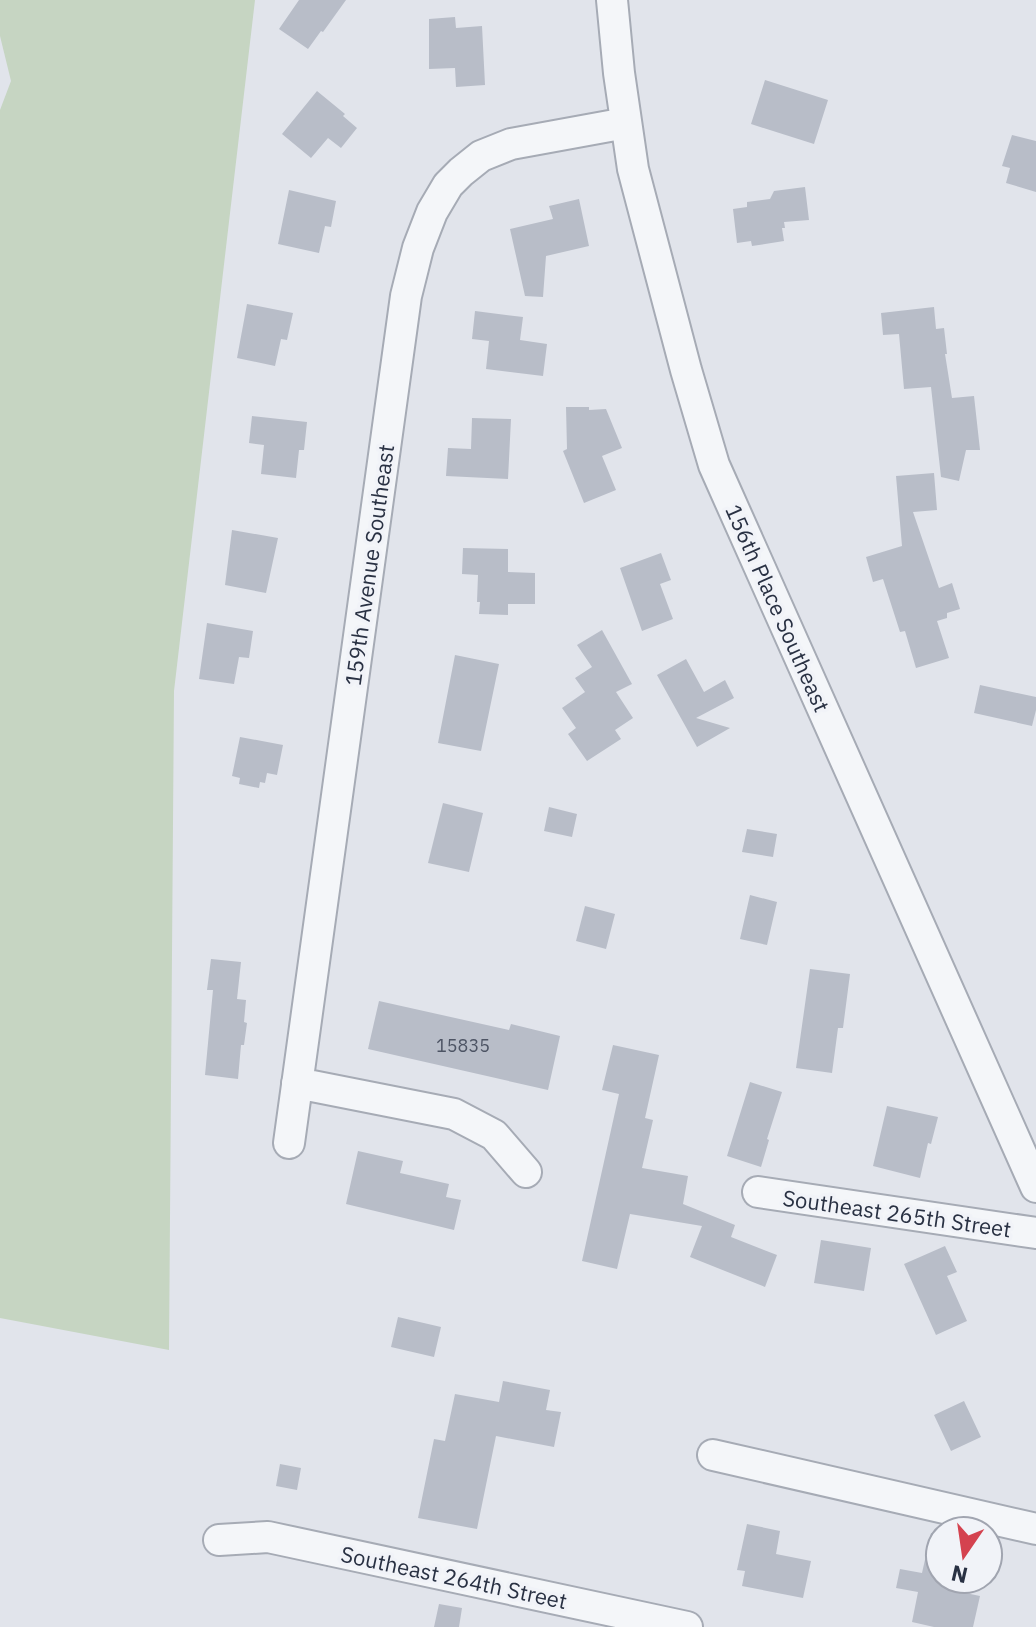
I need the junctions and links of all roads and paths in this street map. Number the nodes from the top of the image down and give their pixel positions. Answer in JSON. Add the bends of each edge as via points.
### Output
{"nodes":[{"id":1,"x":612,"y":0,"type":"edge"},
{"id":2,"x":626,"y":123,"type":"junction"},
{"id":3,"x":297,"y":1083,"type":"junction"},
{"id":4,"x":289,"y":1143,"type":"dead end"},
{"id":5,"x":526,"y":1172,"type":"dead end"},
{"id":6,"x":1036,"y":1187,"type":"edge"},
{"id":7,"x":758,"y":1192,"type":"dead end"},
{"id":8,"x":1036,"y":1233,"type":"edge"},
{"id":9,"x":713,"y":1455,"type":"dead end"},
{"id":10,"x":1036,"y":1529,"type":"edge"},
{"id":11,"x":219,"y":1540,"type":"dead end"},
{"id":12,"x":687,"y":1627,"type":"edge"}],
"edges":[{"from":1,"to":2,"type":"street","name":"156th Place Southeast"},
{"from":2,"to":3,"type":"street","name":"159th Avenue Southeast","via":[[511,144],[481,156],[448,185],[418,248],[406,296]]},
{"from":2,"to":6,"type":"street","name":"156th Place Southeast","via":[[644,216],[714,465]]},
{"from":3,"to":4,"type":"street","name":"159th Avenue Southeast"},
{"from":3,"to":5,"type":"street","via":[[454,1114],[494,1135]]},
{"from":7,"to":8,"type":"street","name":"Southeast 265th Street"},
{"from":9,"to":10,"type":"street"},
{"from":11,"to":12,"type":"street","name":"Southeast 264th Street","via":[[268,1537]]}]}
